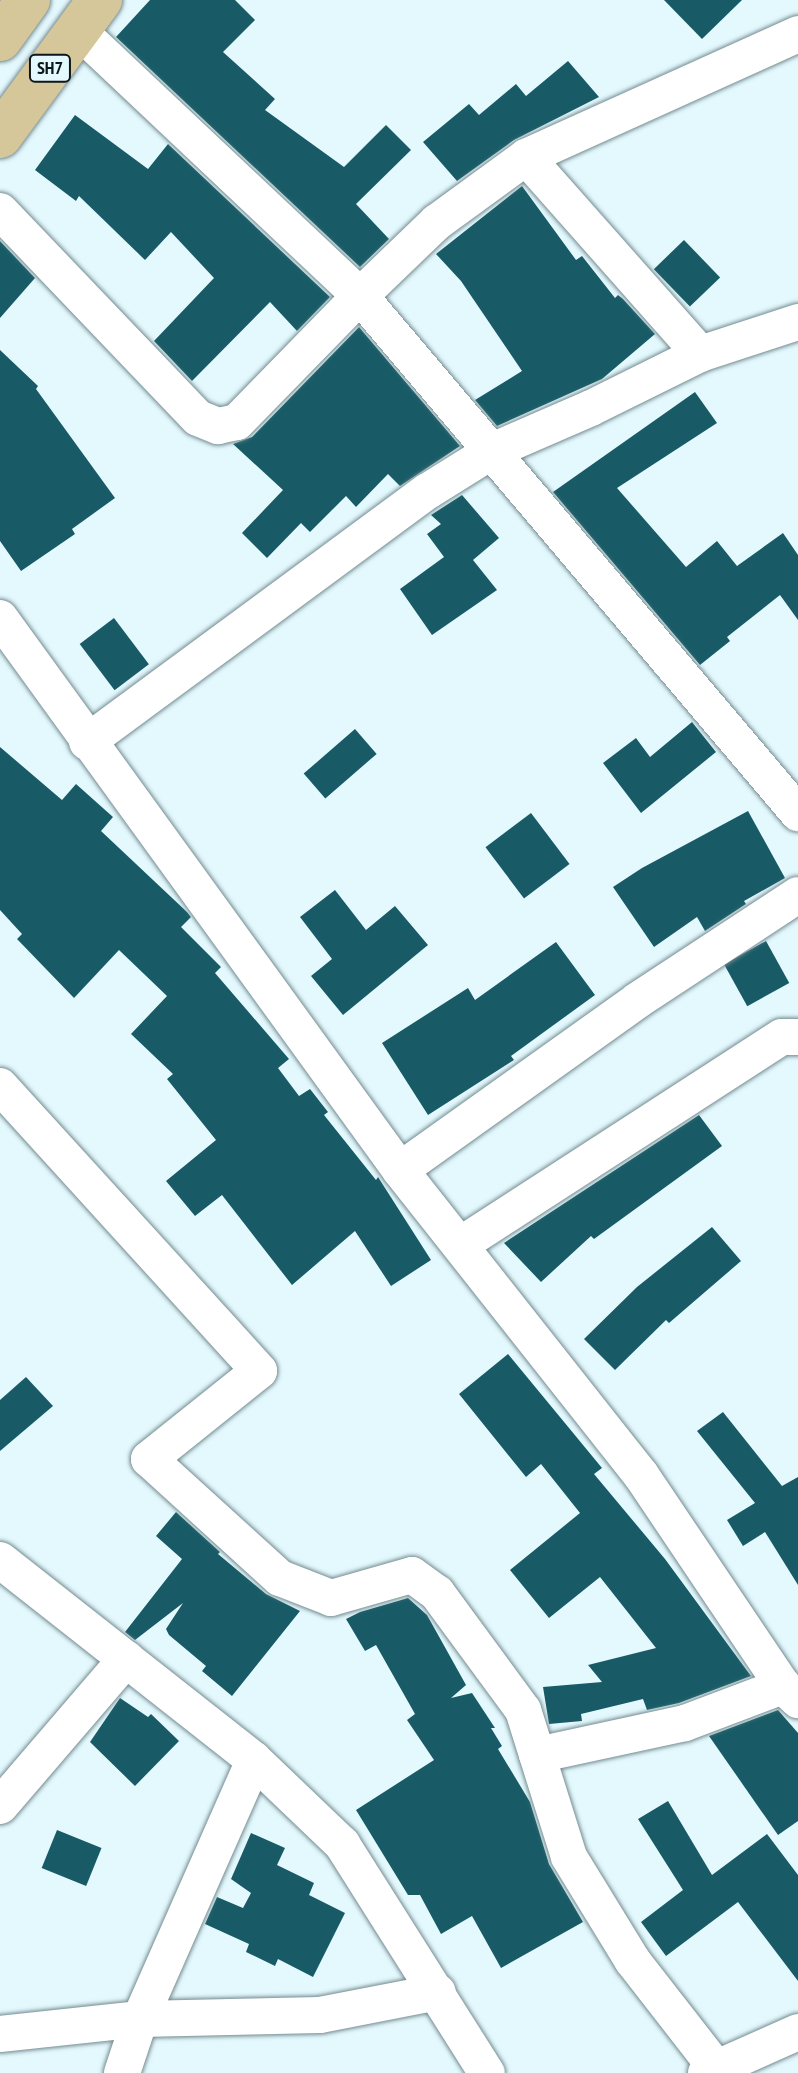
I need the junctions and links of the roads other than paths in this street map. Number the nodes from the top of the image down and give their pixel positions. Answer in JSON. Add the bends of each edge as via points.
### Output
{"nodes":[{"id":1,"x":28,"y":0,"type":"edge"},
{"id":2,"x":89,"y":15,"type":"edge"},
{"id":3,"x":798,"y":34,"type":"edge"},
{"id":4,"x":0,"y":39,"type":"edge"},
{"id":5,"x":0,"y":136,"type":"edge"},
{"id":6,"x":526,"y":157,"type":"junction"},
{"id":7,"x":0,"y":211,"type":"edge"},
{"id":8,"x":360,"y":296,"type":"junction"},
{"id":9,"x":798,"y":322,"type":"edge"},
{"id":10,"x":700,"y":354,"type":"junction"},
{"id":11,"x":492,"y":451,"type":"junction"},
{"id":12,"x":0,"y":618,"type":"edge"},
{"id":13,"x":87,"y":742,"type":"junction"},
{"id":14,"x":798,"y":813,"type":"edge"},
{"id":15,"x":798,"y":895,"type":"edge"},
{"id":16,"x":798,"y":1037,"type":"edge"},
{"id":17,"x":0,"y":1086,"type":"edge"},
{"id":18,"x":400,"y":1170,"type":"junction"},
{"id":19,"x":460,"y":1245,"type":"junction"},
{"id":20,"x":3,"y":1567,"type":"edge"},
{"id":21,"x":126,"y":1659,"type":"junction"},
{"id":22,"x":791,"y":1693,"type":"edge"},
{"id":23,"x":537,"y":1755,"type":"junction"},
{"id":24,"x":254,"y":1760,"type":"junction"},
{"id":25,"x":0,"y":1806,"type":"edge"},
{"id":26,"x":438,"y":1992,"type":"junction"},
{"id":27,"x":140,"y":2019,"type":"junction"},
{"id":28,"x":798,"y":2032,"type":"edge"},
{"id":29,"x":0,"y":2034,"type":"edge"},
{"id":30,"x":711,"y":2070,"type":"edge"},
{"id":31,"x":122,"y":2073,"type":"edge"},
{"id":32,"x":487,"y":2073,"type":"edge"}],
"edges":[{"from":1,"to":4,"type":"main road"},
{"from":2,"to":5,"type":"main road","number":"SH7"},
{"from":2,"to":8,"type":"street"},
{"from":3,"to":6,"type":"street"},
{"from":6,"to":8,"type":"street","via":[[437,222]]},
{"from":6,"to":10,"type":"street"},
{"from":7,"to":8,"type":"street","via":[[198,418],[218,426],[237,422]]},
{"from":8,"to":11,"type":"street"},
{"from":9,"to":10,"type":"street"},
{"from":10,"to":11,"type":"street"},
{"from":11,"to":13,"type":"street","via":[[428,491]]},
{"from":11,"to":14,"type":"street"},
{"from":12,"to":13,"type":"street"},
{"from":13,"to":18,"type":"street"},
{"from":15,"to":18,"type":"street","via":[[638,1000]]},
{"from":16,"to":19,"type":"street","via":[[782,1037]]},
{"from":17,"to":23,"type":"street","via":[[259,1371],[149,1459],[280,1578],[331,1598],[412,1575],[437,1593],[523,1710]]},
{"from":18,"to":19,"type":"street"},
{"from":19,"to":22,"type":"street","via":[[641,1475]]},
{"from":20,"to":21,"type":"street"},
{"from":21,"to":24,"type":"street"},
{"from":21,"to":25,"type":"street"},
{"from":22,"to":23,"type":"street","via":[[685,1723]]},
{"from":23,"to":30,"type":"street","via":[[569,1857],[632,1960]]},
{"from":24,"to":26,"type":"street","via":[[342,1844]]},
{"from":24,"to":27,"type":"street"},
{"from":26,"to":27,"type":"street","via":[[320,2015]]},
{"from":26,"to":32,"type":"street"},
{"from":27,"to":29,"type":"street"},
{"from":27,"to":31,"type":"street"},
{"from":28,"to":30,"type":"street"}]}
